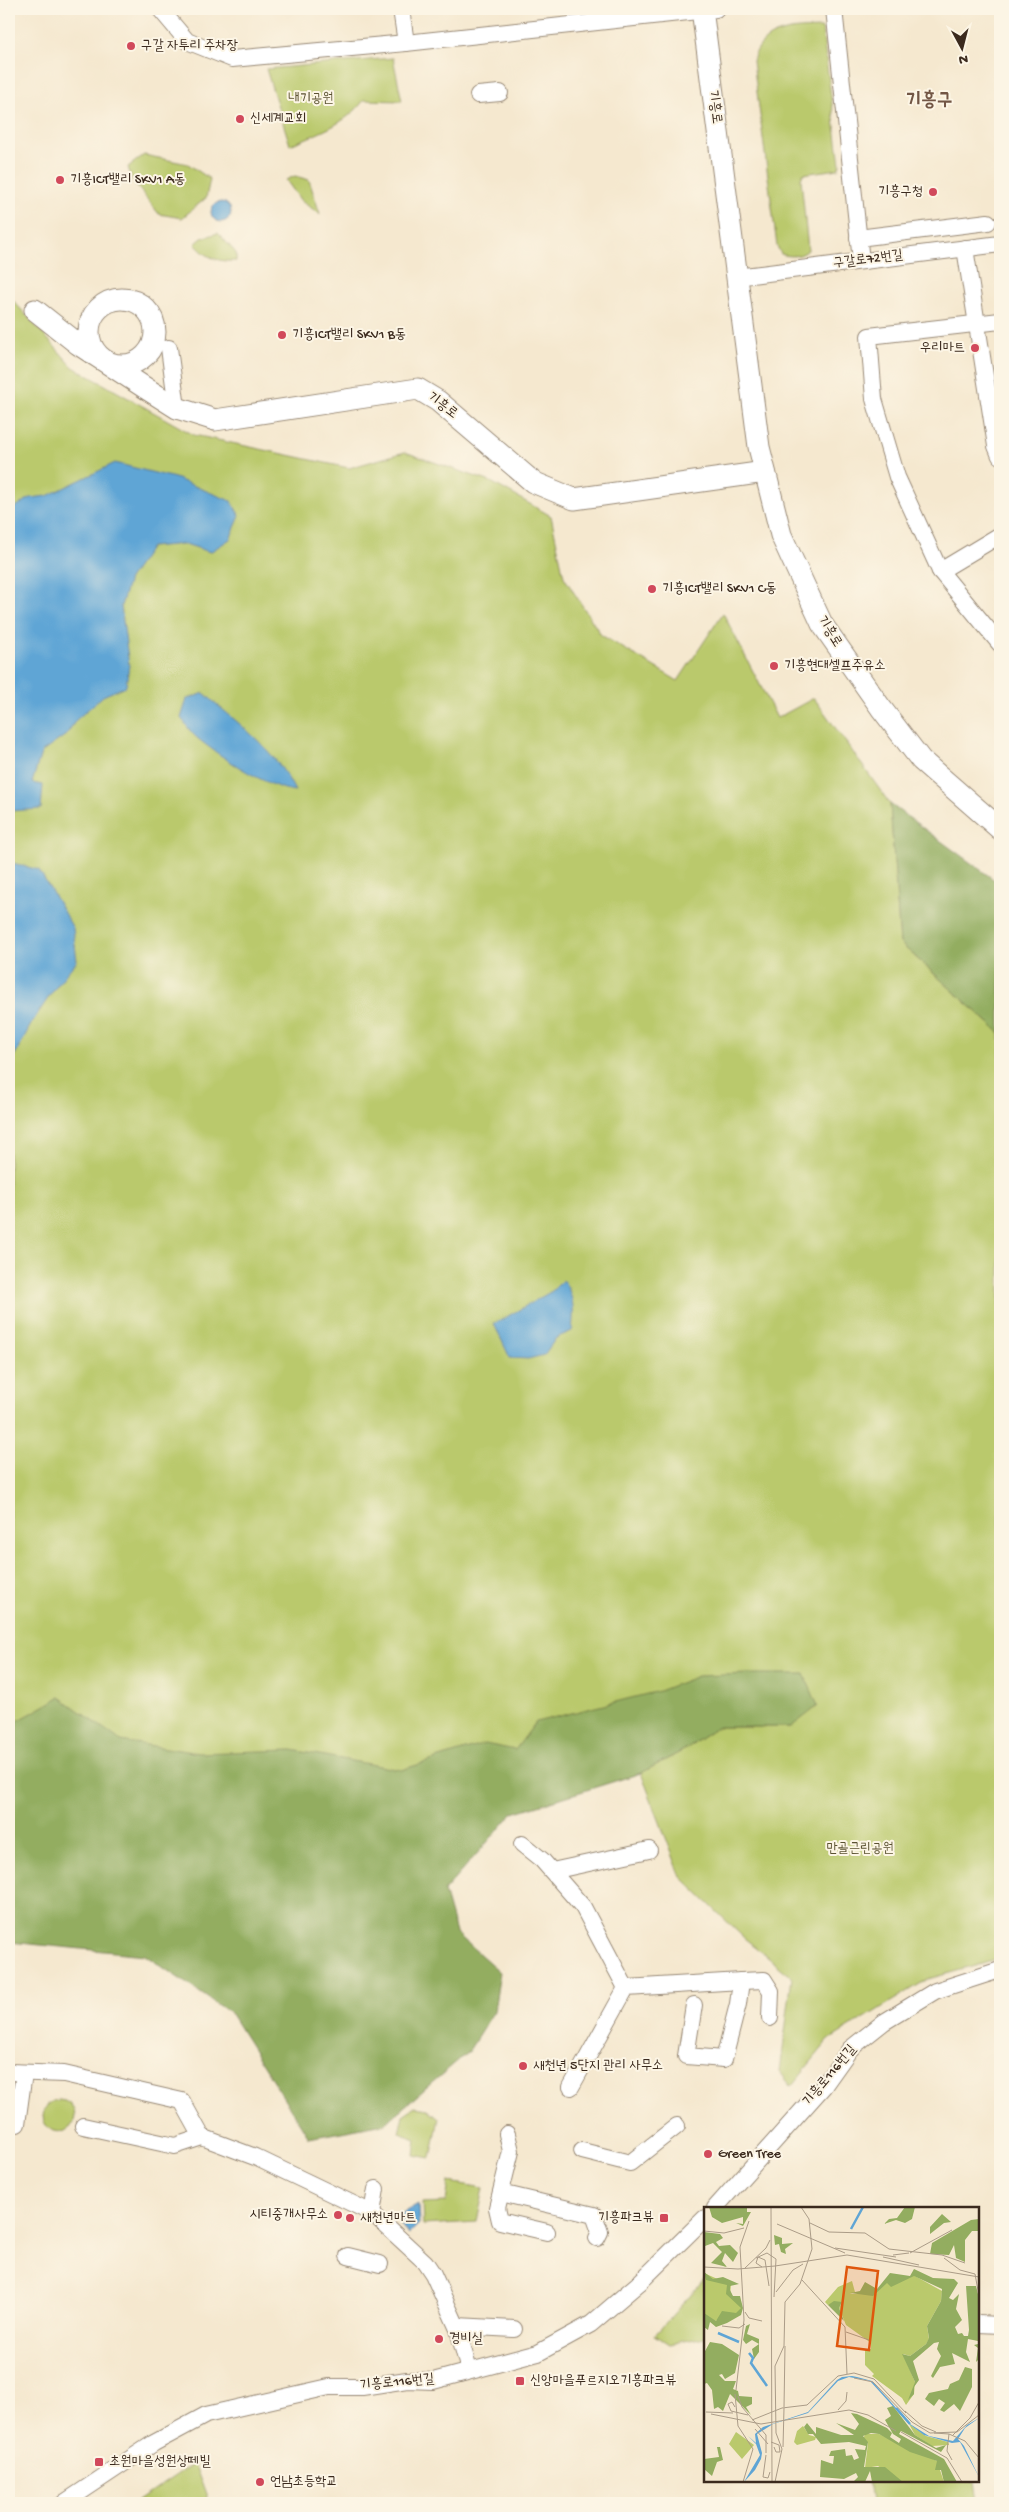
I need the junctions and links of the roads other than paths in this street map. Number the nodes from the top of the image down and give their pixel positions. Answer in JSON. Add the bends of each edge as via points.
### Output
{"nodes":[{"id":1,"x":160,"y":9,"type":"edge"},
{"id":2,"x":401,"y":9,"type":"edge"},
{"id":3,"x":707,"y":9,"type":"edge"},
{"id":4,"x":834,"y":9,"type":"edge"},
{"id":5,"x":406,"y":43,"type":"junction"},
{"id":6,"x":500,"y":93,"type":"dead end"},
{"id":7,"x":478,"y":95,"type":"dead end"},
{"id":8,"x":988,"y":222,"type":"dead end"},
{"id":9,"x":858,"y":238,"type":"junction"},
{"id":10,"x":1000,"y":244,"type":"edge"},
{"id":11,"x":965,"y":248,"type":"junction"},
{"id":12,"x":861,"y":261,"type":"junction"},
{"id":13,"x":736,"y":277,"type":"junction"},
{"id":14,"x":35,"y":310,"type":"dead end"},
{"id":15,"x":1000,"y":321,"type":"edge"},
{"id":16,"x":977,"y":324,"type":"junction"},
{"id":17,"x":169,"y":348,"type":"dead end"},
{"id":18,"x":178,"y":408,"type":"junction"},
{"id":19,"x":1000,"y":456,"type":"edge"},
{"id":20,"x":765,"y":472,"type":"junction"},
{"id":21,"x":1000,"y":535,"type":"edge"},
{"id":22,"x":940,"y":571,"type":"junction"},
{"id":23,"x":1000,"y":644,"type":"edge"},
{"id":24,"x":1000,"y":829,"type":"edge"},
{"id":25,"x":522,"y":1844,"type":"dead end"},
{"id":26,"x":649,"y":1850,"type":"dead end"},
{"id":27,"x":552,"y":1871,"type":"junction"},
{"id":28,"x":1000,"y":1970,"type":"edge"},
{"id":29,"x":741,"y":1981,"type":"junction"},
{"id":30,"x":626,"y":1988,"type":"junction"},
{"id":31,"x":694,"y":2005,"type":"dead end"},
{"id":32,"x":770,"y":2018,"type":"dead end"},
{"id":33,"x":16,"y":2073,"type":"edge"},
{"id":34,"x":571,"y":2087,"type":"dead end"},
{"id":35,"x":9,"y":2124,"type":"edge"},
{"id":36,"x":83,"y":2126,"type":"dead end"},
{"id":37,"x":678,"y":2126,"type":"dead end"},
{"id":38,"x":507,"y":2134,"type":"dead end"},
{"id":39,"x":202,"y":2137,"type":"junction"},
{"id":40,"x":582,"y":2151,"type":"dead end"},
{"id":41,"x":376,"y":2189,"type":"dead end"},
{"id":42,"x":501,"y":2193,"type":"junction"},
{"id":43,"x":719,"y":2207,"type":"edge"},
{"id":44,"x":372,"y":2213,"type":"junction"},
{"id":45,"x":704,"y":2219,"type":"edge"},
{"id":46,"x":547,"y":2232,"type":"dead end"},
{"id":47,"x":597,"y":2238,"type":"dead end"},
{"id":48,"x":348,"y":2256,"type":"dead end"},
{"id":49,"x":380,"y":2264,"type":"dead end"},
{"id":50,"x":979,"y":2324,"type":"edge"},
{"id":51,"x":1000,"y":2325,"type":"edge"},
{"id":52,"x":457,"y":2326,"type":"junction"},
{"id":53,"x":514,"y":2329,"type":"dead end"},
{"id":54,"x":469,"y":2371,"type":"junction"},
{"id":55,"x":64,"y":2503,"type":"edge"}],
"edges":[{"from":1,"to":5,"type":"street","via":[[187,41],[232,59]]},
{"from":2,"to":5,"type":"street"},
{"from":3,"to":5,"type":"street"},
{"from":3,"to":13,"type":"main road","name":"기흥로"},
{"from":4,"to":9,"type":"street"},
{"from":6,"to":7,"type":"street"},
{"from":8,"to":9,"type":"street"},
{"from":9,"to":12,"type":"street"},
{"from":10,"to":11,"type":"street","name":"구갈로72번길"},
{"from":11,"to":12,"type":"street","name":"구갈로72번길"},
{"from":11,"to":16,"type":"street"},
{"from":12,"to":13,"type":"street","name":"구갈로72번길"},
{"from":13,"to":20,"type":"main road","name":"기흥로"},
{"from":14,"to":18,"type":"main road","name":"기흥로","via":[[78,344]]},
{"from":15,"to":16,"type":"street"},
{"from":16,"to":19,"type":"street"},
{"from":16,"to":22,"type":"street","via":[[869,336],[874,399],[897,477]]},
{"from":17,"to":18,"type":"street"},
{"from":18,"to":20,"type":"main road","name":"기흥로","via":[[214,420],[418,389],[438,401],[533,482],[574,498]]},
{"from":20,"to":24,"type":"main road","name":"기흥로","via":[[781,535],[822,624],[921,760]]},
{"from":21,"to":22,"type":"street"},
{"from":22,"to":23,"type":"street"},
{"from":25,"to":27,"type":"street"},
{"from":26,"to":27,"type":"street"},
{"from":27,"to":30,"type":"street","via":[[583,1907]]},
{"from":28,"to":43,"type":"street","name":"기흥로116번길","via":[[935,1991],[884,2022],[850,2049],[823,2087]]},
{"from":29,"to":30,"type":"street"},
{"from":29,"to":31,"type":"street","via":[[724,2059],[686,2056]]},
{"from":29,"to":32,"type":"street","via":[[764,1980],[771,1991]]},
{"from":30,"to":34,"type":"street"},
{"from":33,"to":35,"type":"street","via":[[17,2124]]},
{"from":33,"to":39,"type":"street","via":[[64,2074],[182,2101]]},
{"from":36,"to":39,"type":"street","via":[[175,2146]]},
{"from":37,"to":40,"type":"street","via":[[630,2163]]},
{"from":38,"to":42,"type":"street","via":[[511,2151]]},
{"from":39,"to":44,"type":"street","via":[[256,2157]]},
{"from":41,"to":44,"type":"street"},
{"from":42,"to":46,"type":"street","via":[[497,2208],[500,2221]]},
{"from":42,"to":47,"type":"street","via":[[594,2215],[600,2232]]},
{"from":44,"to":52,"type":"street","via":[[424,2262]]},
{"from":45,"to":54,"type":"street","name":"기흥로116번길","via":[[640,2283],[592,2324],[538,2353]]},
{"from":48,"to":49,"type":"street"},
{"from":50,"to":51,"type":"street"},
{"from":52,"to":53,"type":"street"},
{"from":52,"to":54,"type":"street"},
{"from":54,"to":55,"type":"street","name":"기흥로116번길","via":[[433,2381],[328,2387],[206,2415],[154,2443]]}]}
